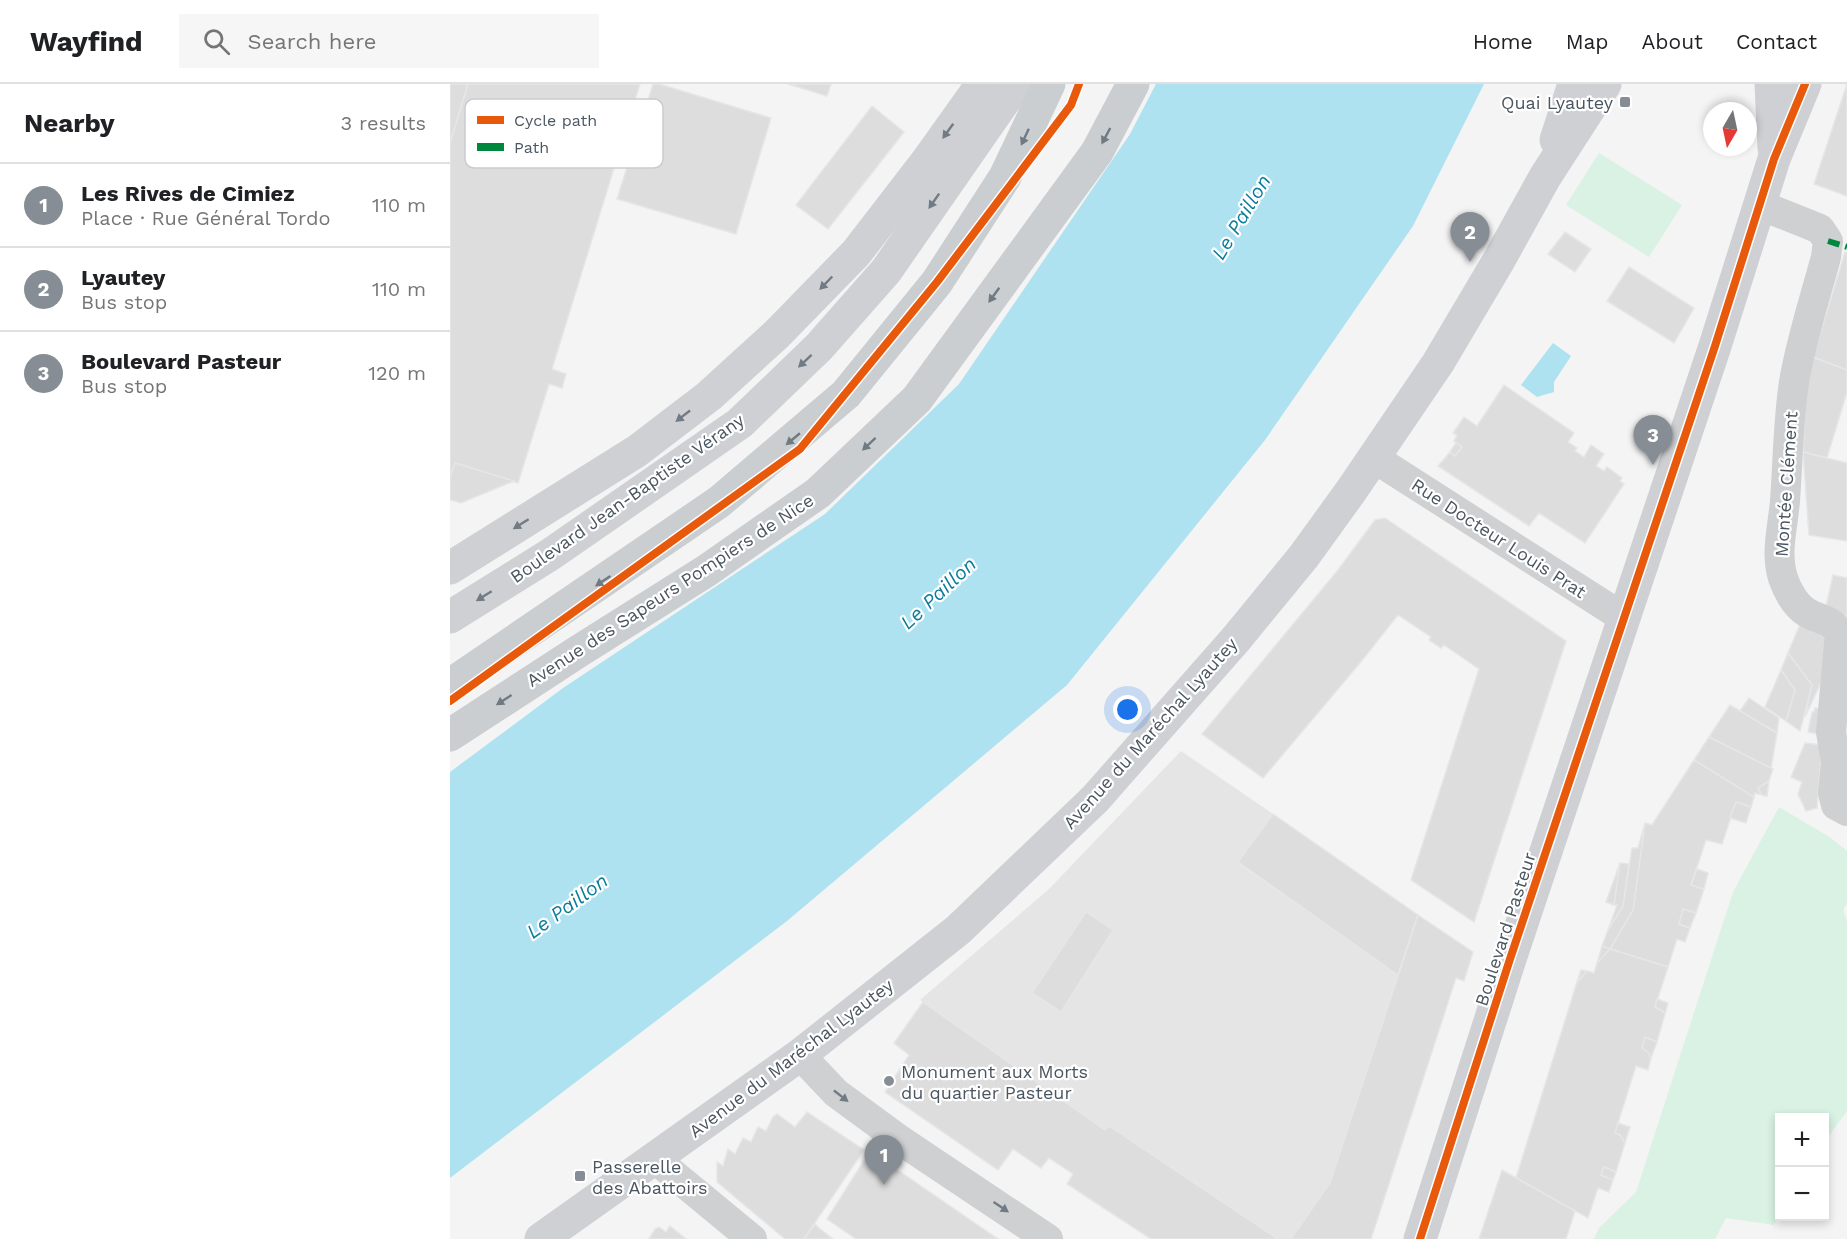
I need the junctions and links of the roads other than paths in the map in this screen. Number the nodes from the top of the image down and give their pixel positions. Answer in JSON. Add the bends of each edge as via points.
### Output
{"nodes":[{"id":1,"x":982,"y":84,"type":"edge"},
{"id":2,"x":1016,"y":84,"type":"edge"},
{"id":3,"x":1049,"y":84,"type":"edge"},
{"id":4,"x":1133,"y":84,"type":"edge"},
{"id":5,"x":1574,"y":84,"type":"edge"},
{"id":6,"x":1605,"y":84,"type":"edge"},
{"id":7,"x":1771,"y":84,"type":"edge"},
{"id":8,"x":1805,"y":84,"type":"edge"},
{"id":9,"x":1774,"y":159,"type":"junction"},
{"id":10,"x":1545,"y":177,"type":"junction"},
{"id":11,"x":1760,"y":205,"type":"junction"},
{"id":12,"x":1374,"y":458,"type":"junction"},
{"id":13,"x":450,"y":568,"type":"edge"},
{"id":14,"x":450,"y":617,"type":"edge"},
{"id":15,"x":1624,"y":618,"type":"junction"},
{"id":16,"x":450,"y":685,"type":"edge"},
{"id":17,"x":450,"y":735,"type":"edge"},
{"id":18,"x":1847,"y":811,"type":"edge"},
{"id":19,"x":800,"y":1055,"type":"junction"},
{"id":20,"x":655,"y":1159,"type":"junction"},
{"id":21,"x":541,"y":1239,"type":"edge"},
{"id":22,"x":752,"y":1239,"type":"edge"},
{"id":23,"x":1048,"y":1239,"type":"edge"},
{"id":24,"x":1420,"y":1239,"type":"edge"}],
"edges":[{"from":1,"to":13,"type":"main road","name":"Boulevard Jean-Baptiste Vérany","one_way":true,"via":[[856,253],[769,342],[709,396],[637,452]]},
{"from":2,"to":14,"type":"main road","name":"Boulevard Jean-Baptiste Vérany","one_way":true,"via":[[886,271],[819,347],[740,423],[551,554]]},
{"from":3,"to":16,"type":"main road","one_way":true,"via":[[1005,177],[944,272],[846,394],[719,502]]},
{"from":4,"to":17,"type":"main road","name":"Avenue des Sapeurs Pompiers de Nice","one_way":true,"via":[[1097,152],[909,407],[818,493],[706,571]]},
{"from":5,"to":10,"type":"main road"},
{"from":6,"to":10,"type":"main road","name":"Avenue du Maréchal Lyautey"},
{"from":7,"to":9,"type":"main road","name":"Boulevard Pasteur"},
{"from":8,"to":9,"type":"main road","name":"Boulevard Pasteur"},
{"from":9,"to":11,"type":"main road","name":"Boulevard Pasteur"},
{"from":10,"to":12,"type":"main road","name":"Avenue du Maréchal Lyautey","via":[[1438,363]]},
{"from":11,"to":15,"type":"main road","name":"Boulevard Pasteur"},
{"from":11,"to":18,"type":"street","name":"Montée Clément","via":[[1820,229],[1828,241],[1794,381],[1779,546],[1782,577],[1793,599],[1804,611],[1834,624],[1840,633],[1831,732],[1836,762],[1833,794],[1836,805]]},
{"from":12,"to":15,"type":"street","name":"Rue Docteur Louis Prat"},
{"from":12,"to":19,"type":"main road","name":"Avenue du Maréchal Lyautey","via":[[1304,556],[1236,639],[1095,798],[958,930]]},
{"from":15,"to":24,"type":"main road","name":"Boulevard Pasteur"},
{"from":19,"to":20,"type":"main road","name":"Avenue du Maréchal Lyautey"},
{"from":19,"to":23,"type":"street","one_way":true,"via":[[836,1093]]},
{"from":20,"to":21,"type":"main road","name":"Avenue du Maréchal Lyautey"},
{"from":20,"to":22,"type":"street"}]}
